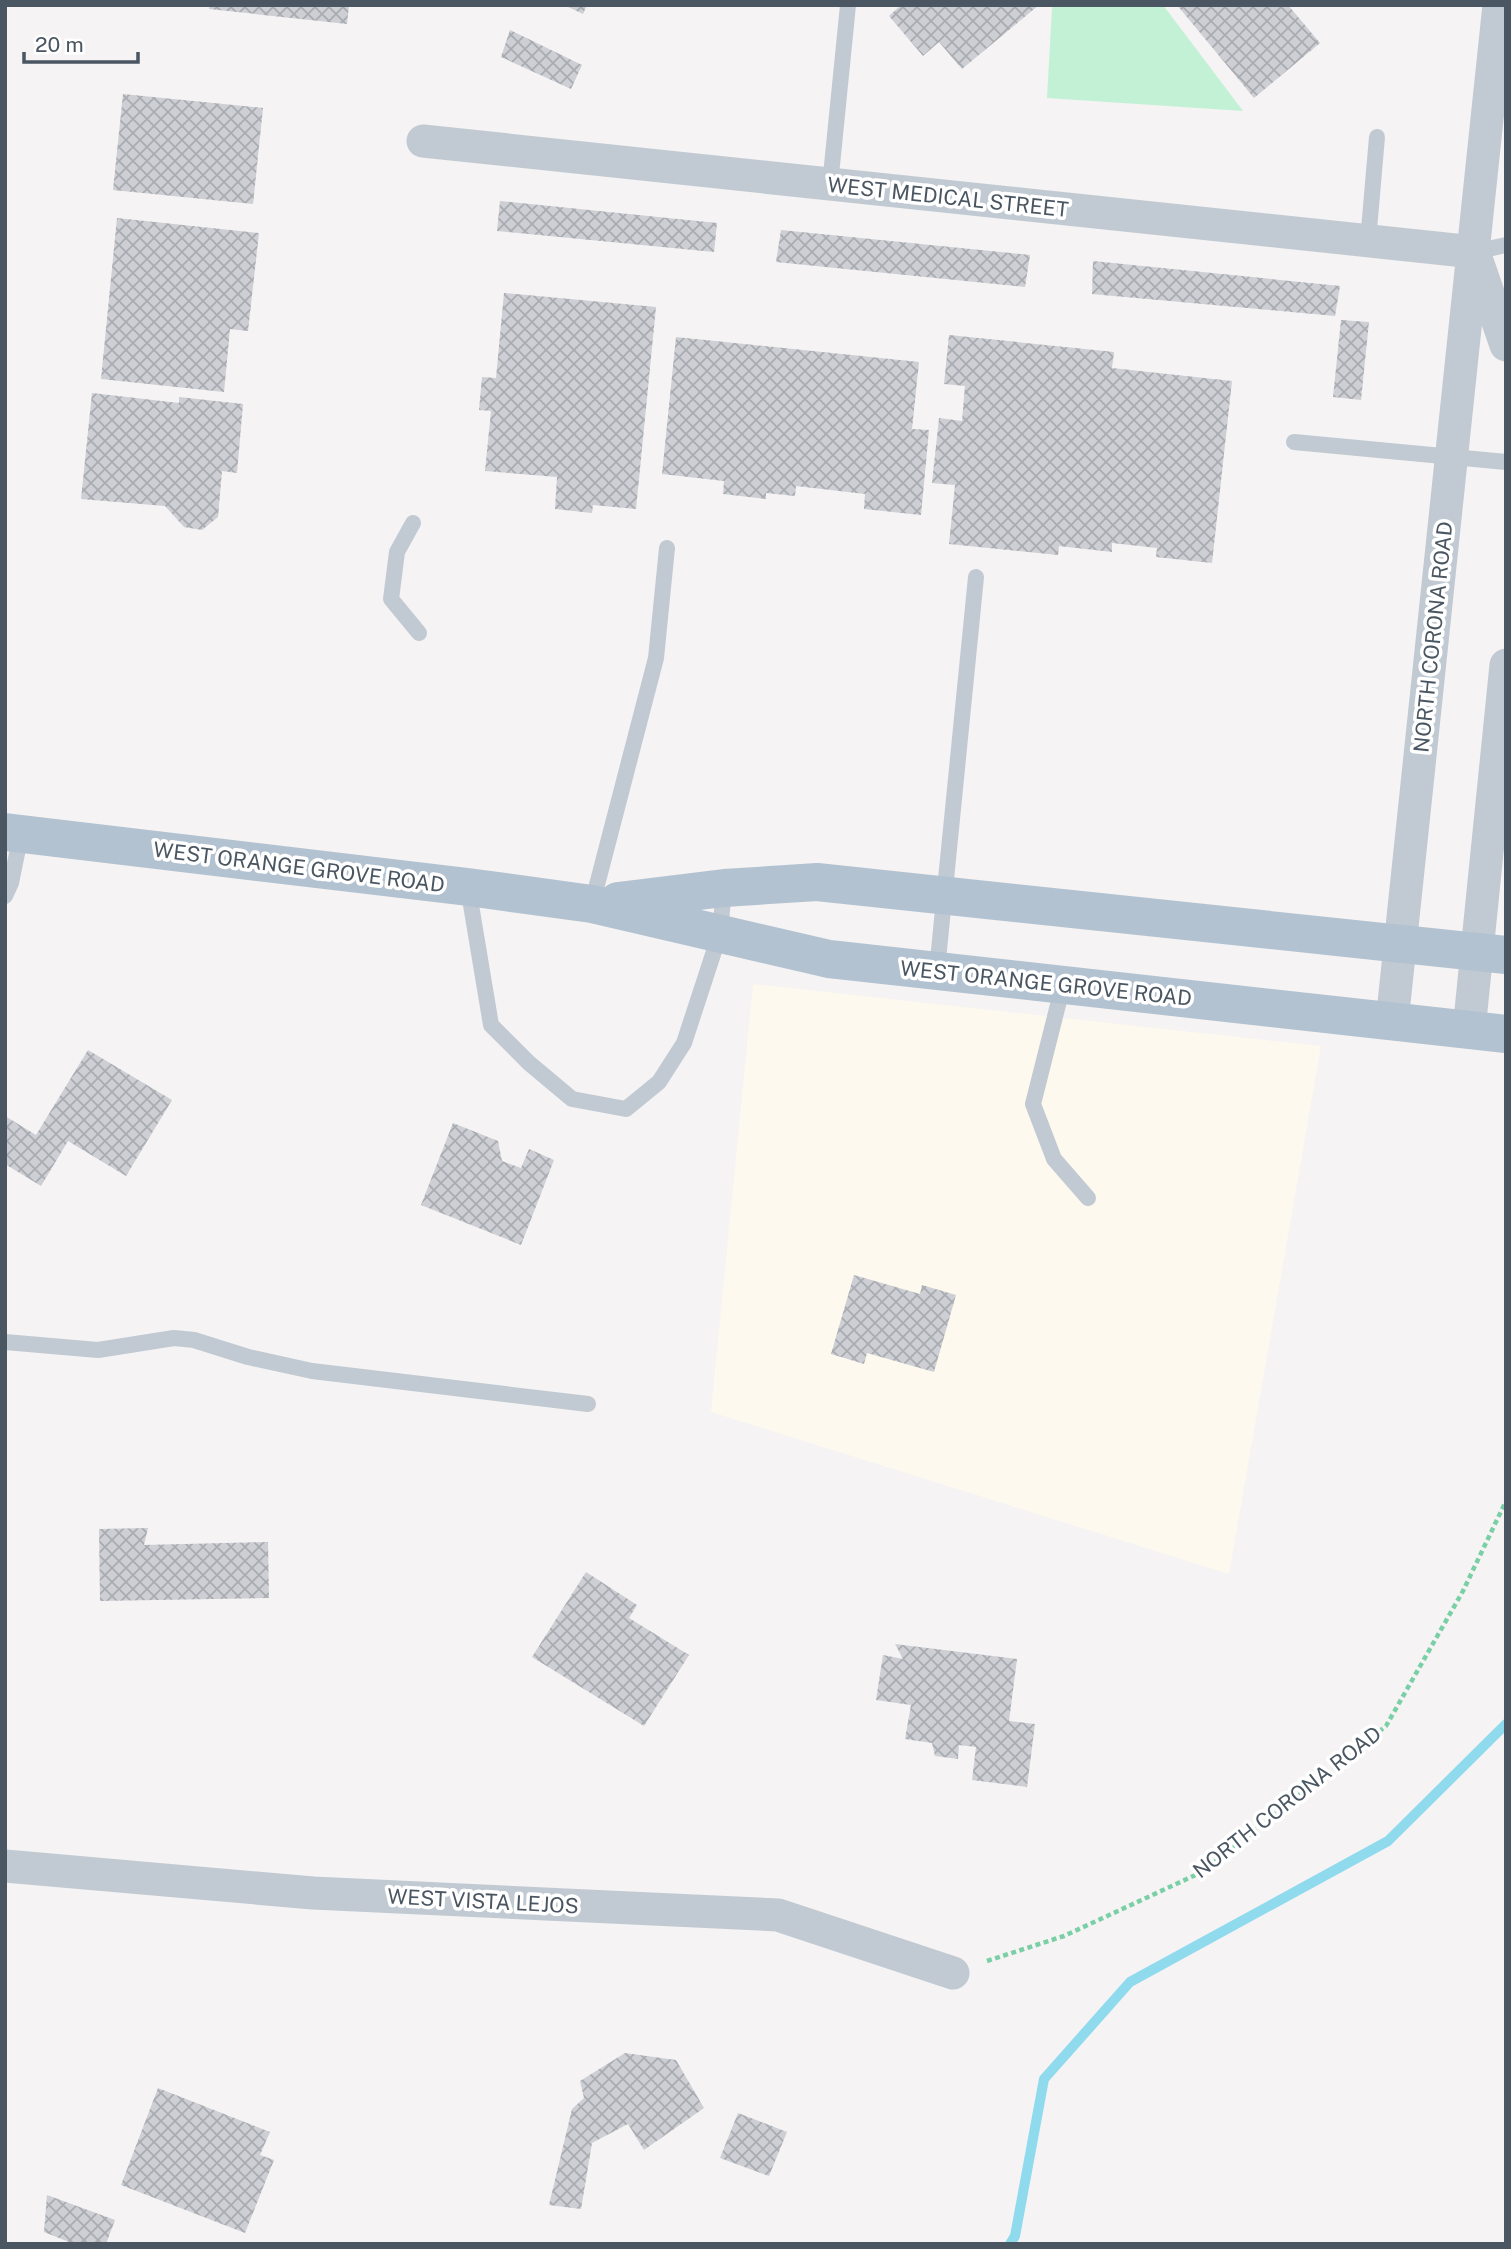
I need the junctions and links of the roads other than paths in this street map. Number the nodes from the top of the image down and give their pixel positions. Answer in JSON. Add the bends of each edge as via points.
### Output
{"nodes":[{"id":1,"x":848,"y":5,"type":"edge"},
{"id":2,"x":1499,"y":5,"type":"edge"},
{"id":3,"x":1377,"y":137,"type":"dead end"},
{"id":4,"x":423,"y":141,"type":"dead end"},
{"id":5,"x":830,"y":184,"type":"junction"},
{"id":6,"x":1368,"y":241,"type":"junction"},
{"id":7,"x":1506,"y":245,"type":"edge"},
{"id":8,"x":1474,"y":252,"type":"junction"},
{"id":9,"x":1506,"y":345,"type":"edge"},
{"id":10,"x":1294,"y":442,"type":"dead end"},
{"id":11,"x":1452,"y":457,"type":"junction"},
{"id":12,"x":1506,"y":462,"type":"edge"},
{"id":13,"x":413,"y":523,"type":"dead end"},
{"id":14,"x":667,"y":548,"type":"dead end"},
{"id":15,"x":976,"y":577,"type":"dead end"},
{"id":16,"x":419,"y":633,"type":"dead end"},
{"id":17,"x":1506,"y":664,"type":"edge"},
{"id":18,"x":13,"y":833,"type":"edge"},
{"id":19,"x":468,"y":887,"type":"junction"},
{"id":20,"x":724,"y":888,"type":"junction"},
{"id":21,"x":943,"y":894,"type":"junction"},
{"id":22,"x":5,"y":896,"type":"edge"},
{"id":23,"x":592,"y":904,"type":"junction"},
{"id":24,"x":720,"y":933,"type":"junction"},
{"id":25,"x":1400,"y":944,"type":"junction"},
{"id":26,"x":1491,"y":953,"type":"edge"},
{"id":27,"x":937,"y":970,"type":"junction"},
{"id":28,"x":1063,"y":985,"type":"junction"},
{"id":29,"x":1392,"y":1022,"type":"junction"},
{"id":30,"x":1487,"y":1032,"type":"edge"},
{"id":31,"x":1088,"y":1198,"type":"dead end"},
{"id":32,"x":5,"y":1342,"type":"edge"},
{"id":33,"x":588,"y":1404,"type":"dead end"},
{"id":34,"x":5,"y":1866,"type":"edge"},
{"id":35,"x":953,"y":1973,"type":"road end"}],
"edges":[{"from":1,"to":5,"type":"lane"},
{"from":2,"to":8,"type":"street","name":"NORTH CORONA ROAD"},
{"from":3,"to":6,"type":"lane"},
{"from":4,"to":5,"type":"street","name":"WEST MEDICAL STREET"},
{"from":5,"to":6,"type":"street","name":"WEST MEDICAL STREET"},
{"from":6,"to":8,"type":"street","name":"WEST MEDICAL STREET"},
{"from":7,"to":8,"type":"lane"},
{"from":8,"to":9,"type":"street","name":"NORTH CORONA ROAD"},
{"from":8,"to":11,"type":"street","name":"NORTH CORONA ROAD"},
{"from":10,"to":11,"type":"lane"},
{"from":11,"to":12,"type":"lane"},
{"from":11,"to":25,"type":"street","name":"NORTH CORONA ROAD"},
{"from":13,"to":16,"type":"lane","via":[[397,552],[391,598]]},
{"from":14,"to":23,"type":"lane","via":[[656,658]]},
{"from":15,"to":21,"type":"lane"},
{"from":17,"to":26,"type":"street"},
{"from":18,"to":19,"type":"main road","name":"WEST ORANGE GROVE ROAD"},
{"from":18,"to":22,"type":"lane","via":[[11,883]]},
{"from":19,"to":23,"type":"main road","name":"WEST ORANGE GROVE ROAD"},
{"from":19,"to":24,"type":"lane","via":[[491,1025],[572,1099],[626,1109],[659,1082],[684,1043]]},
{"from":20,"to":21,"type":"main road","name":"WEST ORANGE GROVE ROAD","via":[[817,882]]},
{"from":20,"to":23,"type":"main road","name":"WEST ORANGE GROVE ROAD"},
{"from":20,"to":24,"type":"lane"},
{"from":21,"to":25,"type":"main road","name":"WEST ORANGE GROVE ROAD"},
{"from":21,"to":27,"type":"lane"},
{"from":23,"to":24,"type":"main road","name":"WEST ORANGE GROVE ROAD"},
{"from":24,"to":27,"type":"main road","name":"WEST ORANGE GROVE ROAD","via":[[829,960]]},
{"from":25,"to":26,"type":"main road","name":"WEST ORANGE GROVE ROAD"},
{"from":25,"to":29,"type":"street","name":"NORTH CORONA ROAD"},
{"from":26,"to":30,"type":"street"},
{"from":27,"to":28,"type":"main road","name":"WEST ORANGE GROVE ROAD"},
{"from":28,"to":29,"type":"main road","name":"WEST ORANGE GROVE ROAD"},
{"from":28,"to":31,"type":"lane","via":[[1033,1104],[1054,1159]]},
{"from":29,"to":30,"type":"main road","name":"WEST ORANGE GROVE ROAD"},
{"from":32,"to":33,"type":"lane","via":[[98,1350],[174,1338],[194,1340],[312,1371]]},
{"from":34,"to":35,"type":"street","name":"WEST VISTA LEJOS","via":[[313,1893],[778,1915]]}]}
